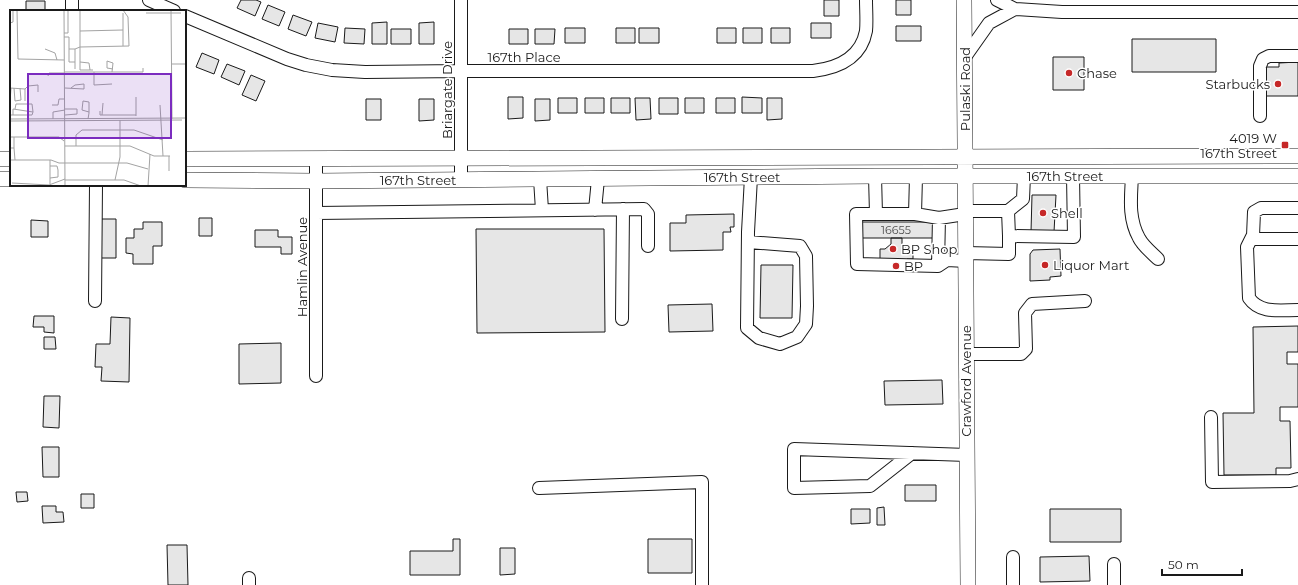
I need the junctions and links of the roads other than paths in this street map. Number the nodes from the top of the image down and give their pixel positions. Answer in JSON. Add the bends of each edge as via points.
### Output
{"nodes":[{"id":1,"x":148,"y":0,"type":"edge"},
{"id":2,"x":461,"y":0,"type":"edge"},
{"id":3,"x":866,"y":0,"type":"edge"},
{"id":4,"x":964,"y":0,"type":"edge"},
{"id":5,"x":997,"y":0,"type":"edge"},
{"id":6,"x":1015,"y":9,"type":"junction"},
{"id":7,"x":172,"y":10,"type":"edge"},
{"id":8,"x":1298,"y":12,"type":"edge"},
{"id":9,"x":186,"y":16,"type":"edge"},
{"id":10,"x":1298,"y":56,"type":"edge"},
{"id":11,"x":965,"y":57,"type":"junction"},
{"id":12,"x":461,"y":70,"type":"junction"},
{"id":13,"x":1260,"y":116,"type":"dead end"},
{"id":14,"x":1298,"y":156,"type":"edge"},
{"id":15,"x":965,"y":157,"type":"junction"},
{"id":16,"x":186,"y":158,"type":"edge"},
{"id":17,"x":316,"y":158,"type":"junction"},
{"id":18,"x":461,"y":158,"type":"junction"},
{"id":19,"x":875,"y":176,"type":"junction"},
{"id":20,"x":1024,"y":176,"type":"junction"},
{"id":21,"x":1073,"y":176,"type":"junction"},
{"id":22,"x":1132,"y":176,"type":"junction"},
{"id":23,"x":1298,"y":176,"type":"edge"},
{"id":24,"x":751,"y":177,"type":"junction"},
{"id":25,"x":916,"y":177,"type":"junction"},
{"id":26,"x":965,"y":177,"type":"junction"},
{"id":27,"x":0,"y":178,"type":"edge"},
{"id":28,"x":10,"y":179,"type":"edge"},
{"id":29,"x":540,"y":179,"type":"junction"},
{"id":30,"x":598,"y":179,"type":"junction"},
{"id":31,"x":186,"y":180,"type":"edge"},
{"id":32,"x":461,"y":180,"type":"junction"},
{"id":33,"x":316,"y":181,"type":"junction"},
{"id":34,"x":96,"y":186,"type":"edge"},
{"id":35,"x":1298,"y":208,"type":"edge"},
{"id":36,"x":623,"y":209,"type":"junction"},
{"id":37,"x":542,"y":210,"type":"junction"},
{"id":38,"x":595,"y":210,"type":"junction"},
{"id":39,"x":1008,"y":211,"type":"junction"},
{"id":40,"x":965,"y":212,"type":"junction"},
{"id":41,"x":316,"y":213,"type":"junction"},
{"id":42,"x":876,"y":214,"type":"junction"},
{"id":43,"x":915,"y":214,"type":"junction"},
{"id":44,"x":939,"y":218,"type":"junction"},
{"id":45,"x":1253,"y":235,"type":"junction"},
{"id":46,"x":1009,"y":236,"type":"junction"},
{"id":47,"x":1298,"y":239,"type":"edge"},
{"id":48,"x":748,"y":242,"type":"junction"},
{"id":49,"x":648,"y":246,"type":"dead end"},
{"id":50,"x":966,"y":257,"type":"junction"},
{"id":51,"x":1158,"y":260,"type":"dead end"},
{"id":52,"x":938,"y":266,"type":"junction"},
{"id":53,"x":95,"y":301,"type":"dead end"},
{"id":54,"x":1085,"y":301,"type":"dead end"},
{"id":55,"x":1298,"y":310,"type":"edge"},
{"id":56,"x":622,"y":320,"type":"dead end"},
{"id":57,"x":966,"y":354,"type":"junction"},
{"id":58,"x":316,"y":376,"type":"dead end"},
{"id":59,"x":1211,"y":417,"type":"dead end"},
{"id":60,"x":912,"y":453,"type":"junction"},
{"id":61,"x":967,"y":455,"type":"junction"},
{"id":62,"x":1298,"y":479,"type":"edge"},
{"id":63,"x":540,"y":488,"type":"dead end"},
{"id":64,"x":1013,"y":557,"type":"dead end"},
{"id":65,"x":1114,"y":564,"type":"dead end"},
{"id":66,"x":702,"y":585,"type":"edge"},
{"id":67,"x":968,"y":585,"type":"edge"},
{"id":68,"x":1013,"y":585,"type":"edge"},
{"id":69,"x":1114,"y":585,"type":"edge"}],
"edges":[{"from":1,"to":7,"type":"street"},
{"from":2,"to":12,"type":"street","name":"Briargate Drive"},
{"from":3,"to":12,"type":"street","name":"167th Place","via":[[866,32],[859,49],[845,62],[834,67],[813,70]]},
{"from":4,"to":11,"type":"main road","name":"Pulaski Road"},
{"from":5,"to":6,"type":"street"},
{"from":6,"to":8,"type":"street","via":[[1062,12]]},
{"from":6,"to":11,"type":"street","via":[[989,23]]},
{"from":9,"to":12,"type":"street","name":"167th Place","via":[[306,65],[364,72]]},
{"from":10,"to":13,"type":"street","via":[[1269,56],[1263,59],[1260,66]]},
{"from":11,"to":15,"type":"main road","name":"Pulaski Road"},
{"from":12,"to":18,"type":"street","name":"Briargate Drive"},
{"from":14,"to":15,"type":"main road","name":"167th Street"},
{"from":15,"to":18,"type":"main road","name":"167th Street"},
{"from":15,"to":26,"type":"main road","name":"Pulaski Road"},
{"from":16,"to":17,"type":"main road","name":"167th Street"},
{"from":17,"to":18,"type":"main road","name":"167th Street"},
{"from":17,"to":33,"type":"street","name":"Hamlin Avenue"},
{"from":18,"to":32,"type":"street","name":"Briargate Drive"},
{"from":19,"to":24,"type":"main road","name":"167th Street"},
{"from":19,"to":25,"type":"main road","name":"167th Street"},
{"from":19,"to":42,"type":"street"},
{"from":20,"to":21,"type":"main road","name":"167th Street"},
{"from":20,"to":26,"type":"main road","name":"167th Street"},
{"from":20,"to":39,"type":"street","via":[[1023,200]]},
{"from":21,"to":22,"type":"main road","name":"167th Street"},
{"from":21,"to":46,"type":"street","via":[[1074,237]]},
{"from":22,"to":23,"type":"main road","name":"167th Street"},
{"from":22,"to":51,"type":"street","via":[[1130,211],[1140,239]]},
{"from":24,"to":30,"type":"main road","name":"167th Street"},
{"from":24,"to":48,"type":"street"},
{"from":25,"to":26,"type":"main road","name":"167th Street"},
{"from":25,"to":43,"type":"street"},
{"from":26,"to":40,"type":"main road","name":"Crawford Avenue"},
{"from":27,"to":28,"type":"main road"},
{"from":29,"to":30,"type":"main road","name":"167th Street"},
{"from":29,"to":32,"type":"main road","name":"167th Street"},
{"from":29,"to":37,"type":"street"},
{"from":30,"to":38,"type":"street"},
{"from":31,"to":33,"type":"main road","name":"167th Street"},
{"from":32,"to":33,"type":"main road","name":"167th Street"},
{"from":33,"to":41,"type":"street","name":"Hamlin Avenue"},
{"from":34,"to":53,"type":"street"},
{"from":35,"to":45,"type":"street","via":[[1261,208],[1254,212]]},
{"from":36,"to":38,"type":"street"},
{"from":36,"to":49,"type":"street","via":[[644,209],[648,214]]},
{"from":36,"to":56,"type":"street"},
{"from":37,"to":38,"type":"street"},
{"from":37,"to":41,"type":"street"},
{"from":39,"to":40,"type":"street"},
{"from":39,"to":46,"type":"street"},
{"from":40,"to":44,"type":"street"},
{"from":40,"to":50,"type":"main road","name":"Crawford Avenue"},
{"from":41,"to":58,"type":"street","name":"Hamlin Avenue"},
{"from":42,"to":43,"type":"street"},
{"from":42,"to":52,"type":"street","via":[[856,214],[857,264]]},
{"from":43,"to":44,"type":"street"},
{"from":44,"to":52,"type":"street"},
{"from":45,"to":47,"type":"street","via":[[1256,239]]},
{"from":45,"to":55,"type":"street","via":[[1247,247],[1249,298],[1258,307],[1268,310]]},
{"from":46,"to":50,"type":"street","via":[[1009,254]]},
{"from":48,"to":48,"type":"street","via":[[747,328],[759,338],[780,344],[797,337],[806,324],[806,256],[800,246]]},
{"from":50,"to":52,"type":"street","via":[[947,260]]},
{"from":50,"to":57,"type":"main road","name":"Crawford Avenue"},
{"from":54,"to":57,"type":"street","via":[[1032,304],[1025,313],[1026,349],[1020,354]]},
{"from":57,"to":61,"type":"main road","name":"Crawford Avenue"},
{"from":59,"to":62,"type":"street","via":[[1212,482]]},
{"from":60,"to":60,"type":"street","via":[[794,449],[794,488],[870,486]]},
{"from":60,"to":61,"type":"street"},
{"from":61,"to":67,"type":"main road","name":"Crawford Avenue"},
{"from":63,"to":66,"type":"street","via":[[702,482]]},
{"from":64,"to":68,"type":"street"},
{"from":65,"to":69,"type":"street"}]}
